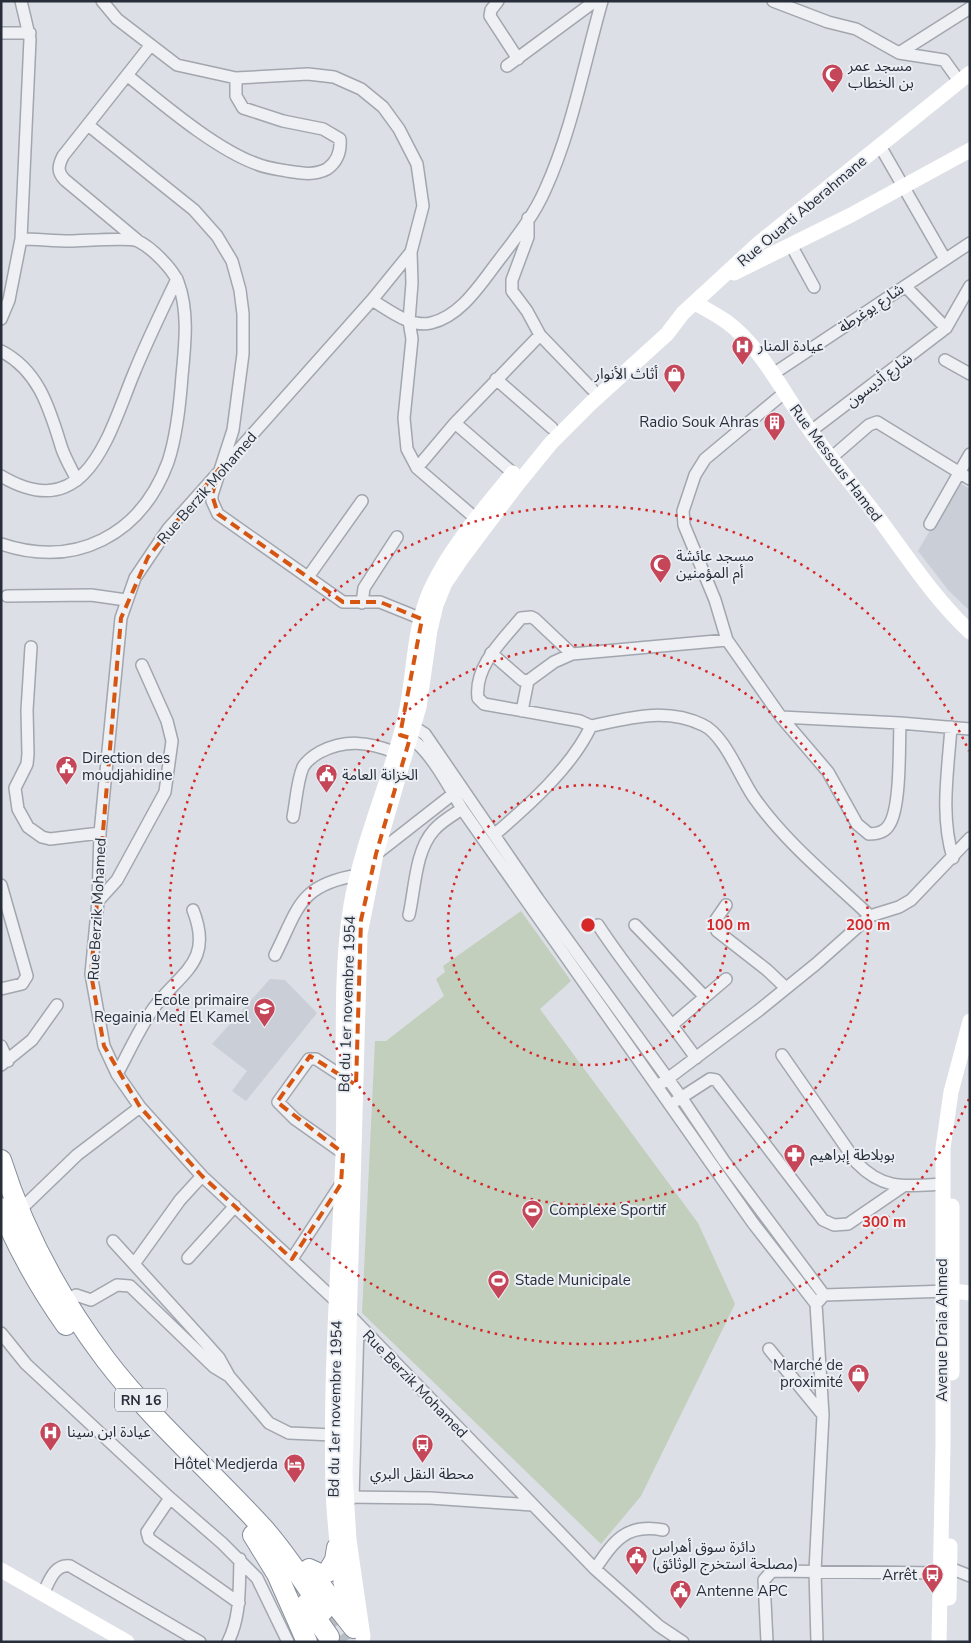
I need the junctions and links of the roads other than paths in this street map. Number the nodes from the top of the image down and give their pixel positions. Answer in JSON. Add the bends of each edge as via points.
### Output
{"nodes":[{"id":1,"x":21,"y":1,"type":"edge"},
{"id":2,"x":102,"y":1,"type":"edge"},
{"id":3,"x":498,"y":1,"type":"edge"},
{"id":4,"x":595,"y":1,"type":"edge"},
{"id":5,"x":602,"y":1,"type":"edge"},
{"id":6,"x":773,"y":1,"type":"edge"},
{"id":7,"x":970,"y":8,"type":"edge"},
{"id":8,"x":30,"y":33,"type":"junction"},
{"id":9,"x":1,"y":34,"type":"edge"},
{"id":10,"x":150,"y":46,"type":"junction"},
{"id":11,"x":899,"y":53,"type":"junction"},
{"id":12,"x":518,"y":59,"type":"junction"},
{"id":13,"x":507,"y":66,"type":"dead end"},
{"id":14,"x":128,"y":76,"type":"junction"},
{"id":15,"x":964,"y":77,"type":"edge"},
{"id":16,"x":236,"y":78,"type":"junction"},
{"id":17,"x":88,"y":125,"type":"junction"},
{"id":18,"x":880,"y":146,"type":"junction"},
{"id":19,"x":970,"y":150,"type":"edge"},
{"id":20,"x":904,"y":187,"type":"junction"},
{"id":21,"x":528,"y":218,"type":"junction"},
{"id":22,"x":21,"y":239,"type":"junction"},
{"id":23,"x":137,"y":240,"type":"junction"},
{"id":24,"x":970,"y":243,"type":"edge"},
{"id":25,"x":791,"y":245,"type":"junction"},
{"id":26,"x":411,"y":252,"type":"junction"},
{"id":27,"x":945,"y":259,"type":"junction"},
{"id":28,"x":724,"y":277,"type":"junction"},
{"id":29,"x":176,"y":279,"type":"junction"},
{"id":30,"x":905,"y":286,"type":"junction"},
{"id":31,"x":970,"y":286,"type":"edge"},
{"id":32,"x":814,"y":287,"type":"dead end"},
{"id":33,"x":5,"y":299,"type":"edge"},
{"id":34,"x":372,"y":300,"type":"junction"},
{"id":35,"x":689,"y":308,"type":"junction"},
{"id":36,"x":1,"y":318,"type":"edge"},
{"id":37,"x":409,"y":321,"type":"junction"},
{"id":38,"x":946,"y":328,"type":"junction"},
{"id":39,"x":540,"y":334,"type":"junction"},
{"id":40,"x":1,"y":351,"type":"edge"},
{"id":41,"x":945,"y":360,"type":"dead end"},
{"id":42,"x":773,"y":374,"type":"junction"},
{"id":43,"x":970,"y":374,"type":"edge"},
{"id":44,"x":496,"y":379,"type":"junction"},
{"id":45,"x":592,"y":389,"type":"junction"},
{"id":46,"x":784,"y":393,"type":"junction"},
{"id":47,"x":454,"y":423,"type":"junction"},
{"id":48,"x":552,"y":428,"type":"junction"},
{"id":49,"x":811,"y":431,"type":"junction"},
{"id":50,"x":970,"y":454,"type":"edge"},
{"id":51,"x":831,"y":458,"type":"junction"},
{"id":52,"x":220,"y":468,"type":"junction"},
{"id":53,"x":417,"y":468,"type":"junction"},
{"id":54,"x":513,"y":473,"type":"junction"},
{"id":55,"x":959,"y":473,"type":"junction"},
{"id":56,"x":1,"y":476,"type":"edge"},
{"id":57,"x":970,"y":479,"type":"edge"},
{"id":58,"x":77,"y":480,"type":"junction"},
{"id":59,"x":362,"y":501,"type":"dead end"},
{"id":60,"x":480,"y":522,"type":"junction"},
{"id":61,"x":930,"y":524,"type":"dead end"},
{"id":62,"x":397,"y":537,"type":"dead end"},
{"id":63,"x":1,"y":544,"type":"edge"},
{"id":64,"x":308,"y":577,"type":"junction"},
{"id":65,"x":8,"y":596,"type":"dead end"},
{"id":66,"x":126,"y":600,"type":"junction"},
{"id":67,"x":362,"y":603,"type":"junction"},
{"id":68,"x":422,"y":619,"type":"junction"},
{"id":69,"x":970,"y":632,"type":"edge"},
{"id":70,"x":727,"y":640,"type":"junction"},
{"id":71,"x":31,"y":647,"type":"dead end"},
{"id":72,"x":491,"y":653,"type":"junction"},
{"id":73,"x":572,"y":654,"type":"junction"},
{"id":74,"x":142,"y":665,"type":"dead end"},
{"id":75,"x":528,"y":681,"type":"junction"},
{"id":76,"x":522,"y":711,"type":"junction"},
{"id":77,"x":781,"y":717,"type":"junction"},
{"id":78,"x":900,"y":723,"type":"junction"},
{"id":79,"x":591,"y":726,"type":"junction"},
{"id":80,"x":951,"y":727,"type":"junction"},
{"id":81,"x":970,"y":729,"type":"edge"},
{"id":82,"x":407,"y":730,"type":"junction"},
{"id":83,"x":394,"y":752,"type":"junction"},
{"id":84,"x":453,"y":794,"type":"junction"},
{"id":85,"x":462,"y":809,"type":"junction"},
{"id":86,"x":293,"y":817,"type":"dead end"},
{"id":87,"x":100,"y":833,"type":"junction"},
{"id":88,"x":494,"y":835,"type":"junction"},
{"id":89,"x":970,"y":838,"type":"edge"},
{"id":90,"x":376,"y":854,"type":"junction"},
{"id":91,"x":952,"y":858,"type":"junction"},
{"id":92,"x":359,"y":871,"type":"junction"},
{"id":93,"x":1,"y":885,"type":"edge"},
{"id":94,"x":98,"y":901,"type":"junction"},
{"id":95,"x":726,"y":905,"type":"dead end"},
{"id":96,"x":193,"y":910,"type":"dead end"},
{"id":97,"x":409,"y":915,"type":"dead end"},
{"id":98,"x":870,"y":916,"type":"junction"},
{"id":99,"x":598,"y":925,"type":"dead end"},
{"id":100,"x":635,"y":925,"type":"dead end"},
{"id":101,"x":275,"y":955,"type":"dead end"},
{"id":102,"x":726,"y":979,"type":"dead end"},
{"id":103,"x":786,"y":988,"type":"junction"},
{"id":104,"x":1,"y":989,"type":"edge"},
{"id":105,"x":704,"y":997,"type":"junction"},
{"id":106,"x":57,"y":1004,"type":"dead end"},
{"id":107,"x":970,"y":1021,"type":"edge"},
{"id":108,"x":672,"y":1024,"type":"junction"},
{"id":109,"x":1,"y":1046,"type":"edge"},
{"id":110,"x":970,"y":1052,"type":"edge"},
{"id":111,"x":782,"y":1055,"type":"dead end"},
{"id":112,"x":696,"y":1058,"type":"junction"},
{"id":113,"x":4,"y":1063,"type":"edge"},
{"id":114,"x":117,"y":1074,"type":"junction"},
{"id":115,"x":667,"y":1079,"type":"junction"},
{"id":116,"x":350,"y":1081,"type":"junction"},
{"id":117,"x":657,"y":1087,"type":"junction"},
{"id":118,"x":681,"y":1097,"type":"junction"},
{"id":119,"x":670,"y":1105,"type":"junction"},
{"id":120,"x":140,"y":1107,"type":"junction"},
{"id":121,"x":343,"y":1153,"type":"junction"},
{"id":122,"x":1,"y":1160,"type":"edge"},
{"id":123,"x":202,"y":1176,"type":"junction"},
{"id":124,"x":341,"y":1184,"type":"junction"},
{"id":125,"x":942,"y":1184,"type":"junction"},
{"id":126,"x":902,"y":1187,"type":"junction"},
{"id":127,"x":235,"y":1206,"type":"junction"},
{"id":128,"x":8,"y":1218,"type":"edge"},
{"id":129,"x":113,"y":1241,"type":"dead end"},
{"id":130,"x":188,"y":1258,"type":"dead end"},
{"id":131,"x":292,"y":1259,"type":"junction"},
{"id":132,"x":134,"y":1264,"type":"junction"},
{"id":133,"x":947,"y":1291,"type":"junction"},
{"id":134,"x":970,"y":1293,"type":"edge"},
{"id":135,"x":824,"y":1294,"type":"junction"},
{"id":136,"x":65,"y":1300,"type":"junction"},
{"id":137,"x":337,"y":1302,"type":"junction"},
{"id":138,"x":816,"y":1304,"type":"junction"},
{"id":139,"x":178,"y":1311,"type":"junction"},
{"id":140,"x":168,"y":1322,"type":"junction"},
{"id":141,"x":354,"y":1322,"type":"junction"},
{"id":142,"x":1,"y":1333,"type":"edge"},
{"id":143,"x":769,"y":1349,"type":"dead end"},
{"id":144,"x":229,"y":1376,"type":"junction"},
{"id":145,"x":823,"y":1415,"type":"junction"},
{"id":146,"x":333,"y":1435,"type":"junction"},
{"id":147,"x":191,"y":1452,"type":"junction"},
{"id":148,"x":170,"y":1498,"type":"junction"},
{"id":149,"x":349,"y":1498,"type":"junction"},
{"id":150,"x":532,"y":1505,"type":"junction"},
{"id":151,"x":663,"y":1530,"type":"dead end"},
{"id":152,"x":253,"y":1535,"type":"junction"},
{"id":153,"x":337,"y":1548,"type":"junction"},
{"id":154,"x":240,"y":1559,"type":"junction"},
{"id":155,"x":309,"y":1569,"type":"junction"},
{"id":156,"x":595,"y":1569,"type":"junction"},
{"id":157,"x":1,"y":1570,"type":"edge"},
{"id":158,"x":945,"y":1570,"type":"junction"},
{"id":159,"x":815,"y":1571,"type":"junction"},
{"id":160,"x":970,"y":1576,"type":"edge"},
{"id":161,"x":43,"y":1594,"type":"junction"},
{"id":162,"x":239,"y":1603,"type":"junction"},
{"id":163,"x":323,"y":1612,"type":"tunnel mouth"},
{"id":164,"x":347,"y":1633,"type":"edge"},
{"id":165,"x":680,"y":1641,"type":"edge"},
{"id":166,"x":127,"y":1642,"type":"edge"},
{"id":167,"x":200,"y":1642,"type":"edge"},
{"id":168,"x":228,"y":1642,"type":"edge"},
{"id":169,"x":288,"y":1642,"type":"edge"},
{"id":170,"x":307,"y":1642,"type":"edge"},
{"id":171,"x":767,"y":1642,"type":"edge"},
{"id":172,"x":817,"y":1642,"type":"edge"},
{"id":173,"x":939,"y":1642,"type":"edge"},
{"id":174,"x":949,"y":1642,"type":"edge"}],
"edges":[{"from":1,"to":8,"type":"street"},
{"from":2,"to":10,"type":"street","via":[[117,19]]},
{"from":3,"to":12,"type":"street","via":[[490,16]]},
{"from":4,"to":12,"type":"street"},
{"from":5,"to":21,"type":"street","via":[[563,144],[545,192]]},
{"from":6,"to":11,"type":"street","via":[[856,29]]},
{"from":7,"to":11,"type":"street"},
{"from":8,"to":9,"type":"street"},
{"from":8,"to":22,"type":"street"},
{"from":10,"to":14,"type":"street"},
{"from":10,"to":16,"type":"street","via":[[176,65]]},
{"from":11,"to":15,"type":"street","via":[[944,60]]},
{"from":12,"to":13,"type":"street"},
{"from":14,"to":16,"type":"street","via":[[169,109],[235,154],[258,165],[310,174],[319,173],[337,158],[340,139],[323,130],[243,108],[236,96]]},
{"from":14,"to":17,"type":"street"},
{"from":15,"to":18,"type":"street","name":"Rue Ouarti Aberahmane"},
{"from":16,"to":26,"type":"street","via":[[308,74],[334,77],[361,89],[383,107],[411,149],[421,181],[422,206]]},
{"from":17,"to":23,"type":"street","via":[[63,156],[58,166],[59,174]]},
{"from":17,"to":52,"type":"street","via":[[194,210],[217,236],[232,261],[243,314],[243,354],[233,430]]},
{"from":18,"to":20,"type":"street"},
{"from":18,"to":28,"type":"street","name":"Rue Ouarti Aberahmane","via":[[759,243]]},
{"from":19,"to":20,"type":"street"},
{"from":20,"to":25,"type":"street"},
{"from":20,"to":27,"type":"street"},
{"from":21,"to":37,"type":"street","via":[[466,303],[430,324]]},
{"from":21,"to":39,"type":"street","via":[[528,238],[512,280],[512,291]]},
{"from":22,"to":23,"type":"street"},
{"from":22,"to":33,"type":"street"},
{"from":23,"to":29,"type":"street","via":[[158,257]]},
{"from":24,"to":27,"type":"street","name":"شارع يوغرطة"},
{"from":25,"to":28,"type":"street"},
{"from":25,"to":32,"type":"street"},
{"from":26,"to":34,"type":"street","name":"Rue Berzik Mohamed"},
{"from":26,"to":37,"type":"street"},
{"from":27,"to":30,"type":"street","name":"شارع يوغرطة"},
{"from":28,"to":35,"type":"street"},
{"from":29,"to":58,"type":"street","via":[[103,451]]},
{"from":29,"to":63,"type":"street","via":[[184,301],[185,320],[176,426],[168,462],[145,503],[102,542],[67,551],[41,553]]},
{"from":30,"to":38,"type":"street"},
{"from":30,"to":42,"type":"street","name":"شارع يوغرطة"},
{"from":31,"to":38,"type":"street"},
{"from":33,"to":36,"type":"street"},
{"from":34,"to":37,"type":"street"},
{"from":34,"to":52,"type":"street","name":"Rue Berzik Mohamed","via":[[261,427]]},
{"from":35,"to":42,"type":"street","name":"Rue Messous Hamed","via":[[735,329]]},
{"from":35,"to":45,"type":"street","name":"Bd du 1er novembre 1954"},
{"from":35,"to":60,"type":"street","via":[[667,334],[551,444]]},
{"from":37,"to":53,"type":"street","via":[[412,339],[404,429],[407,449]]},
{"from":38,"to":49,"type":"street","name":"شارع أديسون"},
{"from":39,"to":44,"type":"street"},
{"from":39,"to":45,"type":"street"},
{"from":40,"to":58,"type":"street","via":[[25,368],[43,394],[62,450]]},
{"from":41,"to":43,"type":"street"},
{"from":42,"to":46,"type":"street","name":"Rue Messous Hamed"},
{"from":44,"to":47,"type":"street"},
{"from":44,"to":48,"type":"street"},
{"from":45,"to":48,"type":"street","name":"Bd du 1er novembre 1954"},
{"from":46,"to":49,"type":"street","name":"Rue Messous Hamed"},
{"from":46,"to":70,"type":"street","via":[[705,459],[695,475],[683,511],[684,525],[715,600]]},
{"from":47,"to":53,"type":"street"},
{"from":47,"to":54,"type":"street"},
{"from":48,"to":54,"type":"street","name":"Bd du 1er novembre 1954"},
{"from":49,"to":51,"type":"street","name":"Rue Messous Hamed"},
{"from":50,"to":55,"type":"street"},
{"from":51,"to":55,"type":"street","via":[[869,425],[878,422]]},
{"from":51,"to":69,"type":"street","name":"Rue Messous Hamed","via":[[926,585]]},
{"from":52,"to":64,"type":"street","via":[[212,494],[218,514]]},
{"from":52,"to":66,"type":"street","name":"Rue Berzik Mohamed","via":[[168,529],[135,578]]},
{"from":53,"to":60,"type":"street"},
{"from":54,"to":60,"type":"street","name":"Bd du 1er novembre 1954"},
{"from":55,"to":57,"type":"street"},
{"from":55,"to":61,"type":"street"},
{"from":56,"to":58,"type":"street","via":[[46,491]]},
{"from":59,"to":64,"type":"street"},
{"from":60,"to":68,"type":"street","name":"Bd du 1er novembre 1954","via":[[438,574]]},
{"from":60,"to":82,"type":"street","via":[[436,605],[422,689]]},
{"from":62,"to":67,"type":"street","via":[[364,588]]},
{"from":64,"to":67,"type":"street","via":[[343,602]]},
{"from":65,"to":66,"type":"street","via":[[91,596]]},
{"from":66,"to":87,"type":"street","name":"Rue Berzik Mohamed","via":[[121,618]]},
{"from":67,"to":68,"type":"street","via":[[389,604]]},
{"from":68,"to":82,"type":"street","name":"Bd du 1er novembre 1954"},
{"from":70,"to":73,"type":"street"},
{"from":70,"to":77,"type":"street"},
{"from":71,"to":87,"type":"street","via":[[27,764],[15,788],[18,809],[28,827],[42,837],[50,839]]},
{"from":72,"to":73,"type":"street","via":[[526,616],[534,619]]},
{"from":72,"to":75,"type":"street","via":[[522,680]]},
{"from":72,"to":76,"type":"street","via":[[481,675],[478,698],[484,704]]},
{"from":73,"to":75,"type":"street","via":[[554,662]]},
{"from":74,"to":94,"type":"street","via":[[170,731],[172,741],[166,784],[117,880]]},
{"from":75,"to":76,"type":"street"},
{"from":76,"to":79,"type":"street"},
{"from":77,"to":78,"type":"street"},
{"from":77,"to":78,"type":"street","via":[[828,772],[857,824],[869,834],[886,829],[892,817]]},
{"from":78,"to":80,"type":"street"},
{"from":79,"to":88,"type":"street","via":[[582,745],[537,796]]},
{"from":79,"to":98,"type":"street","via":[[657,714],[692,720],[705,726],[716,735],[768,817]]},
{"from":80,"to":81,"type":"street"},
{"from":80,"to":91,"type":"street","via":[[945,799],[946,838]]},
{"from":82,"to":83,"type":"street","name":"Bd du 1er novembre 1954"},
{"from":82,"to":84,"type":"street"},
{"from":82,"to":88,"type":"street","via":[[425,734]]},
{"from":82,"to":90,"type":"street"},
{"from":83,"to":86,"type":"street","via":[[374,745],[349,743],[311,757],[303,768]]},
{"from":83,"to":92,"type":"street","name":"Bd du 1er novembre 1954"},
{"from":84,"to":85,"type":"street"},
{"from":84,"to":90,"type":"street"},
{"from":85,"to":97,"type":"street","via":[[440,824],[428,839],[421,856]]},
{"from":85,"to":117,"type":"street"},
{"from":87,"to":94,"type":"street","name":"Rue Berzik Mohamed"},
{"from":88,"to":115,"type":"street"},
{"from":89,"to":91,"type":"street"},
{"from":90,"to":92,"type":"street"},
{"from":90,"to":116,"type":"street","via":[[360,934]]},
{"from":91,"to":98,"type":"street","via":[[911,900],[900,907]]},
{"from":92,"to":101,"type":"street","via":[[333,879],[310,892]]},
{"from":92,"to":116,"type":"street","name":"Bd du 1er novembre 1954","via":[[346,948]]},
{"from":93,"to":104,"type":"street","via":[[27,976],[22,984]]},
{"from":94,"to":114,"type":"street","name":"Rue Berzik Mohamed","via":[[91,974],[104,1046]]},
{"from":95,"to":103,"type":"street","via":[[715,921],[717,931]]},
{"from":96,"to":114,"type":"street","via":[[201,934],[195,958],[187,972],[146,1019]]},
{"from":98,"to":103,"type":"street"},
{"from":99,"to":108,"type":"street","via":[[624,966]]},
{"from":100,"to":105,"type":"street"},
{"from":102,"to":105,"type":"street"},
{"from":103,"to":112,"type":"street"},
{"from":105,"to":108,"type":"street"},
{"from":106,"to":113,"type":"street","via":[[32,1040]]},
{"from":107,"to":125,"type":"street","name":"Avenue Draia Ahmed","via":[[947,1112]]},
{"from":108,"to":112,"type":"street"},
{"from":109,"to":113,"type":"street"},
{"from":110,"to":133,"type":"street","name":"Avenue Draia Ahmed","via":[[952,1136]]},
{"from":111,"to":126,"type":"street","via":[[857,1163],[875,1179]]},
{"from":112,"to":115,"type":"street"},
{"from":114,"to":120,"type":"street","name":"Rue Berzik Mohamed"},
{"from":115,"to":117,"type":"street"},
{"from":115,"to":118,"type":"street"},
{"from":116,"to":121,"type":"street","name":"Bd du 1er novembre 1954"},
{"from":116,"to":121,"type":"street","via":[[316,1059],[309,1059],[278,1102],[295,1119]]},
{"from":116,"to":141,"type":"street"},
{"from":117,"to":119,"type":"street"},
{"from":118,"to":119,"type":"street"},
{"from":118,"to":126,"type":"street","via":[[710,1079],[716,1080],[828,1223],[848,1224]]},
{"from":118,"to":135,"type":"street","via":[[724,1161]]},
{"from":119,"to":138,"type":"street","via":[[753,1223]]},
{"from":120,"to":123,"type":"street","name":"Rue Berzik Mohamed"},
{"from":120,"to":128,"type":"street","via":[[76,1155]]},
{"from":121,"to":124,"type":"street","name":"Bd du 1er novembre 1954"},
{"from":122,"to":128,"type":"highway","number":"RN 16"},
{"from":123,"to":127,"type":"street","name":"Rue Berzik Mohamed"},
{"from":123,"to":132,"type":"street"},
{"from":124,"to":131,"type":"street"},
{"from":124,"to":137,"type":"street","name":"Bd du 1er novembre 1954"},
{"from":125,"to":126,"type":"street"},
{"from":125,"to":133,"type":"street","name":"Avenue Draia Ahmed"},
{"from":127,"to":130,"type":"street"},
{"from":127,"to":131,"type":"street","name":"Rue Berzik Mohamed"},
{"from":128,"to":136,"type":"highway","number":"RN 16","via":[[38,1253]]},
{"from":128,"to":152,"type":"highway","number":"RN 16","via":[[46,1296],[80,1345],[132,1407]]},
{"from":129,"to":132,"type":"street"},
{"from":131,"to":137,"type":"street","name":"Rue Berzik Mohamed"},
{"from":132,"to":139,"type":"street"},
{"from":133,"to":134,"type":"street"},
{"from":133,"to":135,"type":"street"},
{"from":133,"to":158,"type":"street","name":"Avenue Draia Ahmed"},
{"from":135,"to":138,"type":"street"},
{"from":136,"to":140,"type":"street","via":[[76,1295],[91,1300],[117,1285],[126,1284]]},
{"from":136,"to":147,"type":"highway","number":"RN 16","via":[[106,1360]]},
{"from":137,"to":141,"type":"street","name":"Rue Berzik Mohamed"},
{"from":137,"to":146,"type":"street","name":"Bd du 1er novembre 1954"},
{"from":138,"to":145,"type":"street"},
{"from":139,"to":140,"type":"street"},
{"from":139,"to":144,"type":"street","via":[[219,1358]]},
{"from":140,"to":144,"type":"street","via":[[214,1367]]},
{"from":141,"to":149,"type":"street"},
{"from":141,"to":150,"type":"street","name":"Rue Berzik Mohamed"},
{"from":142,"to":148,"type":"street","via":[[26,1364]]},
{"from":143,"to":145,"type":"street"},
{"from":144,"to":146,"type":"street","via":[[278,1429],[299,1435]]},
{"from":145,"to":159,"type":"street"},
{"from":146,"to":153,"type":"street","name":"Bd du 1er novembre 1954"},
{"from":147,"to":155,"type":"highway","via":[[235,1485],[267,1516]]},
{"from":147,"to":163,"type":"highway","number":"RN 16","via":[[265,1530],[298,1572]]},
{"from":148,"to":154,"type":"street"},
{"from":148,"to":162,"type":"street","via":[[149,1527],[149,1539]]},
{"from":149,"to":150,"type":"street","via":[[430,1498]]},
{"from":149,"to":164,"type":"street"},
{"from":150,"to":156,"type":"street","name":"Rue Berzik Mohamed"},
{"from":151,"to":156,"type":"street","via":[[640,1528],[621,1535]]},
{"from":152,"to":164,"type":"highway","number":"RN 16"},
{"from":152,"to":170,"type":"highway","via":[[277,1574]]},
{"from":153,"to":155,"type":"highway","via":[[328,1572],[320,1574]]},
{"from":153,"to":164,"type":"street","name":"Bd du 1er novembre 1954"},
{"from":154,"to":162,"type":"street"},
{"from":154,"to":169,"type":"street","via":[[257,1578]]},
{"from":155,"to":164,"type":"highway"},
{"from":156,"to":165,"type":"street","name":"Rue Berzik Mohamed"},
{"from":157,"to":161,"type":"street"},
{"from":158,"to":159,"type":"street"},
{"from":158,"to":160,"type":"street"},
{"from":158,"to":173,"type":"street","name":"Avenue Draia Ahmed"},
{"from":158,"to":174,"type":"street","name":"Avenue Draia Ahmed"},
{"from":159,"to":171,"type":"street","via":[[772,1571],[767,1574],[764,1580]]},
{"from":159,"to":172,"type":"street"},
{"from":161,"to":166,"type":"street"},
{"from":161,"to":167,"type":"street","via":[[56,1570],[70,1566]]},
{"from":162,"to":168,"type":"street"}]}
